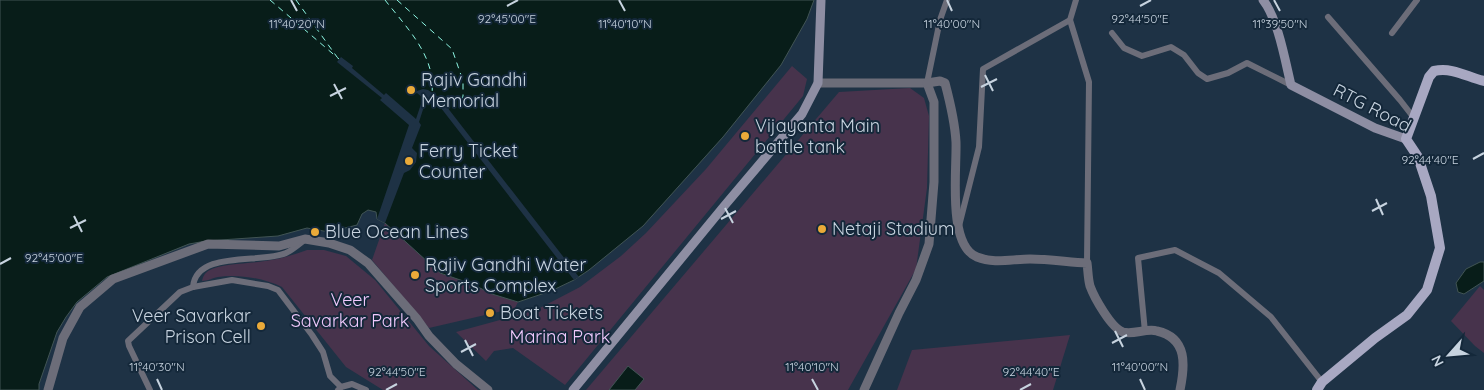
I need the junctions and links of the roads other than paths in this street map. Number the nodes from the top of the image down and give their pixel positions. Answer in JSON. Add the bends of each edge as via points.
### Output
{"nodes":[{"id":1,"x":821,"y":0,"type":"edge"},
{"id":2,"x":947,"y":0,"type":"edge"},
{"id":3,"x":1076,"y":0,"type":"edge"},
{"id":4,"x":1263,"y":0,"type":"edge"},
{"id":5,"x":1417,"y":0,"type":"edge"},
{"id":6,"x":1328,"y":17,"type":"dead end"},
{"id":7,"x":1070,"y":20,"type":"junction"},
{"id":8,"x":1112,"y":33,"type":"dead end"},
{"id":9,"x":1392,"y":33,"type":"dead end"},
{"id":10,"x":1484,"y":82,"type":"edge"},
{"id":11,"x":818,"y":83,"type":"junction"},
{"id":12,"x":927,"y":83,"type":"junction"},
{"id":13,"x":1291,"y":85,"type":"junction"},
{"id":14,"x":1414,"y":118,"type":"junction"},
{"id":15,"x":1406,"y":139,"type":"junction"},
{"id":16,"x":958,"y":230,"type":"junction"},
{"id":17,"x":305,"y":239,"type":"junction"},
{"id":18,"x":1087,"y":263,"type":"junction"},
{"id":19,"x":193,"y":287,"type":"junction"},
{"id":20,"x":1145,"y":332,"type":"junction"},
{"id":21,"x":1320,"y":386,"type":"edge"},
{"id":22,"x":340,"y":388,"type":"edge"},
{"id":23,"x":48,"y":390,"type":"edge"},
{"id":24,"x":150,"y":390,"type":"edge"},
{"id":25,"x":366,"y":390,"type":"edge"},
{"id":26,"x":488,"y":390,"type":"edge"},
{"id":27,"x":573,"y":390,"type":"edge"},
{"id":28,"x":864,"y":390,"type":"edge"},
{"id":29,"x":1180,"y":390,"type":"edge"}],
"edges":[{"from":1,"to":11,"type":"main road"},
{"from":2,"to":12,"type":"street"},
{"from":3,"to":7,"type":"street"},
{"from":4,"to":13,"type":"main road","via":[[1279,38]]},
{"from":5,"to":9,"type":"street"},
{"from":6,"to":14,"type":"street"},
{"from":7,"to":16,"type":"street","via":[[983,69],[979,148]]},
{"from":7,"to":18,"type":"street","via":[[1089,82]]},
{"from":8,"to":13,"type":"street","via":[[1124,48],[1142,56],[1170,47],[1207,79],[1247,63]]},
{"from":10,"to":14,"type":"main road","via":[[1456,71],[1434,71]]},
{"from":11,"to":12,"type":"street"},
{"from":11,"to":27,"type":"main road","via":[[802,114]]},
{"from":12,"to":16,"type":"street","via":[[945,83],[949,98],[956,142]]},
{"from":12,"to":28,"type":"street","via":[[934,102],[934,182],[929,244],[916,280]]},
{"from":13,"to":15,"type":"main road","name":"RTG Road","via":[[1375,128]]},
{"from":14,"to":15,"type":"main road"},
{"from":15,"to":21,"type":"main road","name":"RTG Road","via":[[1418,157],[1431,196],[1440,248],[1427,290],[1407,314]]},
{"from":16,"to":18,"type":"street","via":[[967,250],[986,259]]},
{"from":17,"to":19,"type":"street","via":[[286,254],[214,263],[200,271],[193,280]]},
{"from":17,"to":23,"type":"street","via":[[280,246],[208,244],[113,279],[80,307],[63,338]]},
{"from":17,"to":26,"type":"street","via":[[350,250],[368,263],[429,336]]},
{"from":18,"to":20,"type":"street","via":[[1090,285],[1113,325],[1122,332]]},
{"from":19,"to":22,"type":"street","via":[[232,280],[278,290],[318,343],[330,376]]},
{"from":19,"to":24,"type":"street","via":[[180,292],[128,341]]},
{"from":20,"to":21,"type":"street","via":[[1138,258],[1175,250],[1219,273],[1272,317]]},
{"from":20,"to":29,"type":"street","via":[[1156,330],[1177,343],[1183,355]]},
{"from":22,"to":25,"type":"street","via":[[352,384]]}]}
